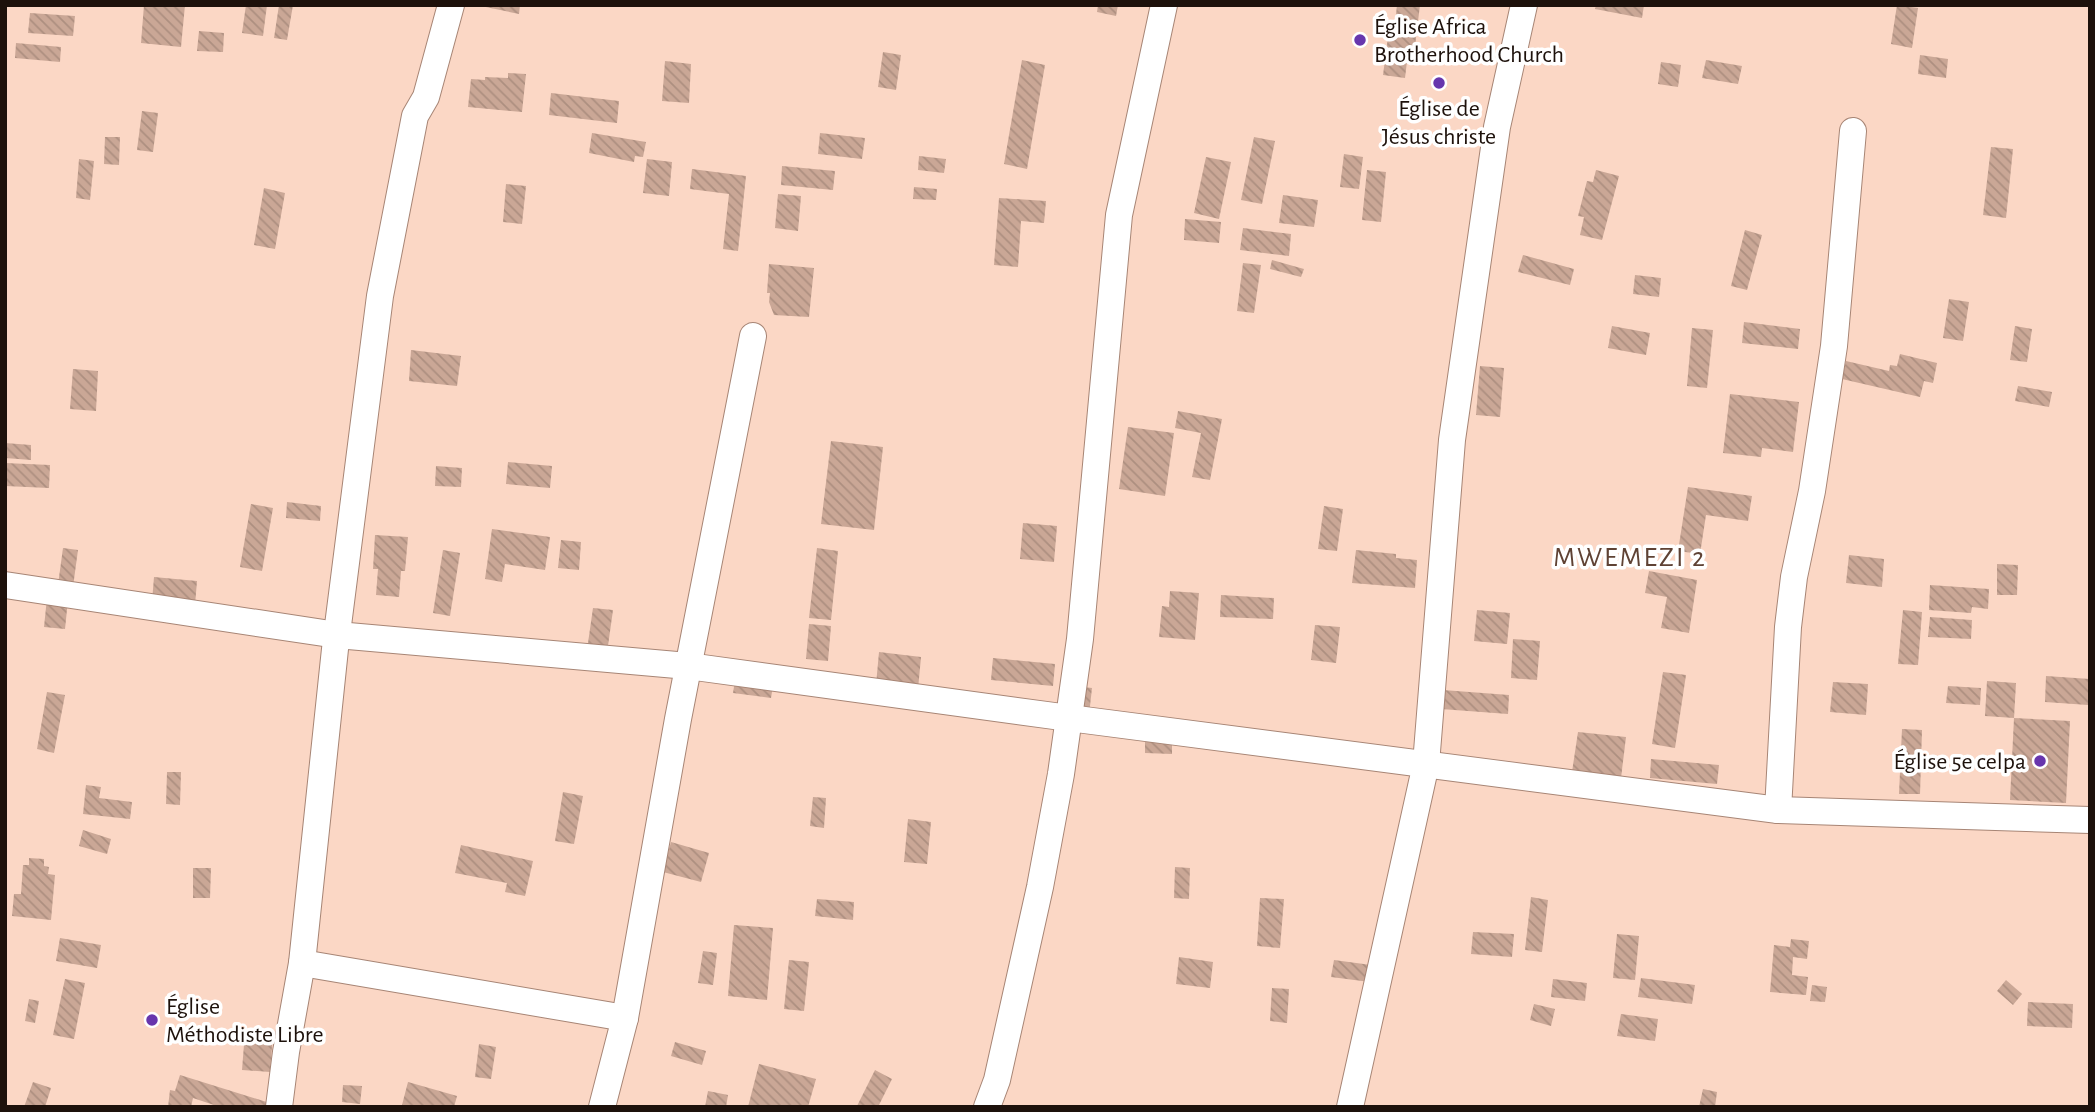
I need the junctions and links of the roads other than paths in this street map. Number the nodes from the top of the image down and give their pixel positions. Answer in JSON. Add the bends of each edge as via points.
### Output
{"nodes":[{"id":1,"x":451,"y":5,"type":"edge"},
{"id":2,"x":1164,"y":5,"type":"edge"},
{"id":3,"x":1524,"y":5,"type":"edge"},
{"id":4,"x":1853,"y":131,"type":"dead end"},
{"id":5,"x":753,"y":336,"type":"dead end"},
{"id":6,"x":5,"y":585,"type":"edge"},
{"id":7,"x":337,"y":635,"type":"junction"},
{"id":8,"x":688,"y":666,"type":"junction"},
{"id":9,"x":1069,"y":718,"type":"junction"},
{"id":10,"x":1426,"y":764,"type":"junction"},
{"id":11,"x":1778,"y":810,"type":"junction"},
{"id":12,"x":2090,"y":820,"type":"edge"},
{"id":13,"x":302,"y":963,"type":"junction"},
{"id":14,"x":625,"y":1018,"type":"junction"},
{"id":15,"x":278,"y":1107,"type":"edge"},
{"id":16,"x":602,"y":1107,"type":"edge"},
{"id":17,"x":987,"y":1107,"type":"edge"},
{"id":18,"x":1350,"y":1107,"type":"edge"}],
"edges":[{"from":1,"to":7,"type":"street","via":[[426,97],[415,116],[380,296]]},
{"from":2,"to":9,"type":"street","via":[[1119,215]]},
{"from":3,"to":10,"type":"street","via":[[1497,127],[1452,440]]},
{"from":4,"to":11,"type":"street","via":[[1834,346],[1788,627]]},
{"from":5,"to":8,"type":"street"},
{"from":6,"to":7,"type":"street"},
{"from":7,"to":8,"type":"street"},
{"from":7,"to":13,"type":"street"},
{"from":8,"to":9,"type":"street"},
{"from":8,"to":14,"type":"street"},
{"from":9,"to":10,"type":"street"},
{"from":9,"to":17,"type":"street","via":[[1040,887]]},
{"from":10,"to":11,"type":"street"},
{"from":10,"to":18,"type":"street"},
{"from":11,"to":12,"type":"street"},
{"from":13,"to":14,"type":"street"},
{"from":13,"to":15,"type":"street"},
{"from":14,"to":16,"type":"street"}]}
